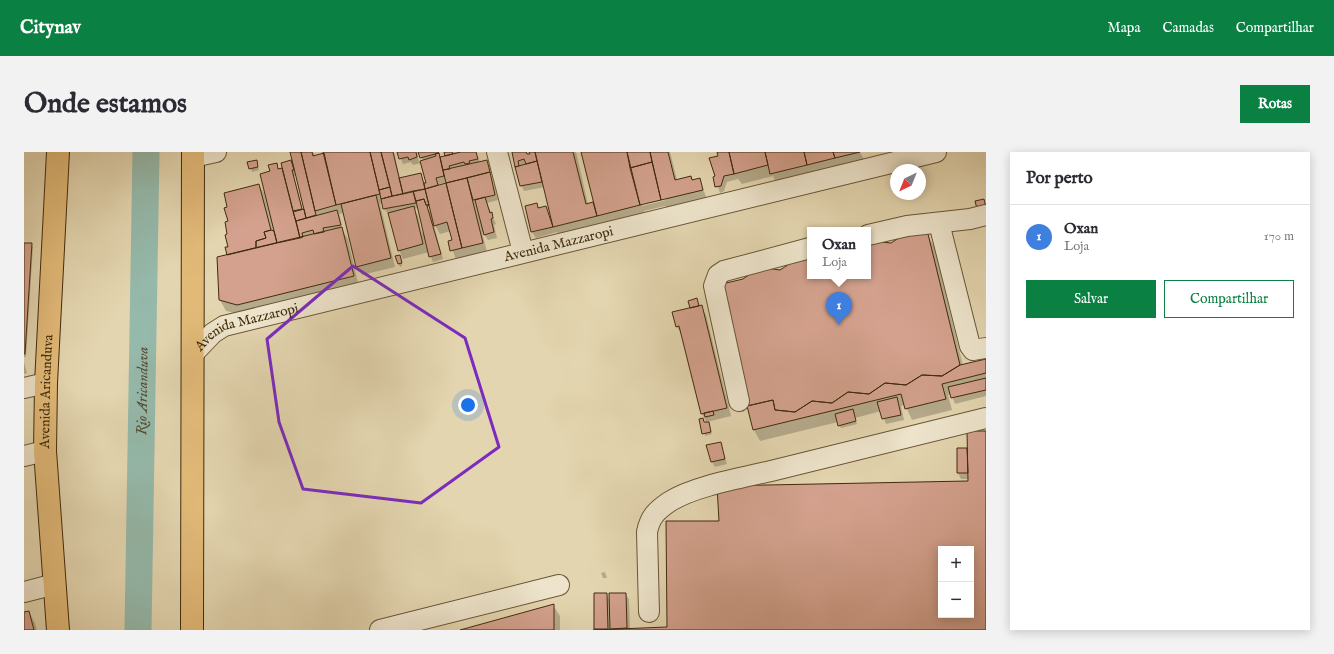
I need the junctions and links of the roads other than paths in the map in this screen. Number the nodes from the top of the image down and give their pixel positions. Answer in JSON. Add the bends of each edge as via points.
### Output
{"nodes":[{"id":1,"x":58,"y":152,"type":"edge"},
{"id":2,"x":216,"y":152,"type":"edge"},
{"id":3,"x":498,"y":152,"type":"edge"},
{"id":4,"x":936,"y":152,"type":"edge"},
{"id":5,"x":193,"y":155,"type":"edge"},
{"id":6,"x":986,"y":216,"type":"edge"},
{"id":7,"x":939,"y":223,"type":"junction"},
{"id":8,"x":871,"y":234,"type":"edge"},
{"id":9,"x":807,"y":249,"type":"edge"},
{"id":10,"x":523,"y":252,"type":"junction"},
{"id":11,"x":986,"y":348,"type":"edge"},
{"id":12,"x":192,"y":355,"type":"junction"},
{"id":13,"x":46,"y":383,"type":"junction"},
{"id":14,"x":24,"y":388,"type":"edge"},
{"id":15,"x":739,"y":401,"type":"dead end"},
{"id":16,"x":986,"y":418,"type":"edge"},
{"id":17,"x":45,"y":451,"type":"junction"},
{"id":18,"x":24,"y":456,"type":"edge"},
{"id":19,"x":55,"y":584,"type":"junction"},
{"id":20,"x":559,"y":585,"type":"dead end"},
{"id":21,"x":24,"y":592,"type":"edge"},
{"id":22,"x":649,"y":612,"type":"dead end"},
{"id":23,"x":58,"y":630,"type":"edge"},
{"id":24,"x":192,"y":630,"type":"edge"},
{"id":25,"x":380,"y":630,"type":"edge"}],
"edges":[{"from":1,"to":13,"type":"highway","name":"Avenida Aricanduva"},
{"from":2,"to":5,"type":"street"},
{"from":3,"to":10,"type":"street"},
{"from":4,"to":10,"type":"street","name":"Avenida Mazzaropi"},
{"from":5,"to":12,"type":"highway"},
{"from":6,"to":7,"type":"street"},
{"from":7,"to":8,"type":"street","via":[[907,226]]},
{"from":7,"to":11,"type":"street","via":[[970,346],[973,350]]},
{"from":9,"to":15,"type":"street","via":[[724,271],[716,279],[714,286]]},
{"from":10,"to":12,"type":"street","name":"Avenida Mazzaropi","via":[[224,326],[212,333]]},
{"from":12,"to":24,"type":"highway"},
{"from":13,"to":14,"type":"street"},
{"from":13,"to":17,"type":"highway","name":"Avenida Aricanduva"},
{"from":16,"to":22,"type":"street","via":[[690,492],[670,502],[649,520]]},
{"from":17,"to":18,"type":"street"},
{"from":17,"to":19,"type":"highway","name":"Avenida Aricanduva"},
{"from":19,"to":21,"type":"street"},
{"from":19,"to":23,"type":"highway","name":"Avenida Aricanduva"},
{"from":20,"to":25,"type":"street"}]}
